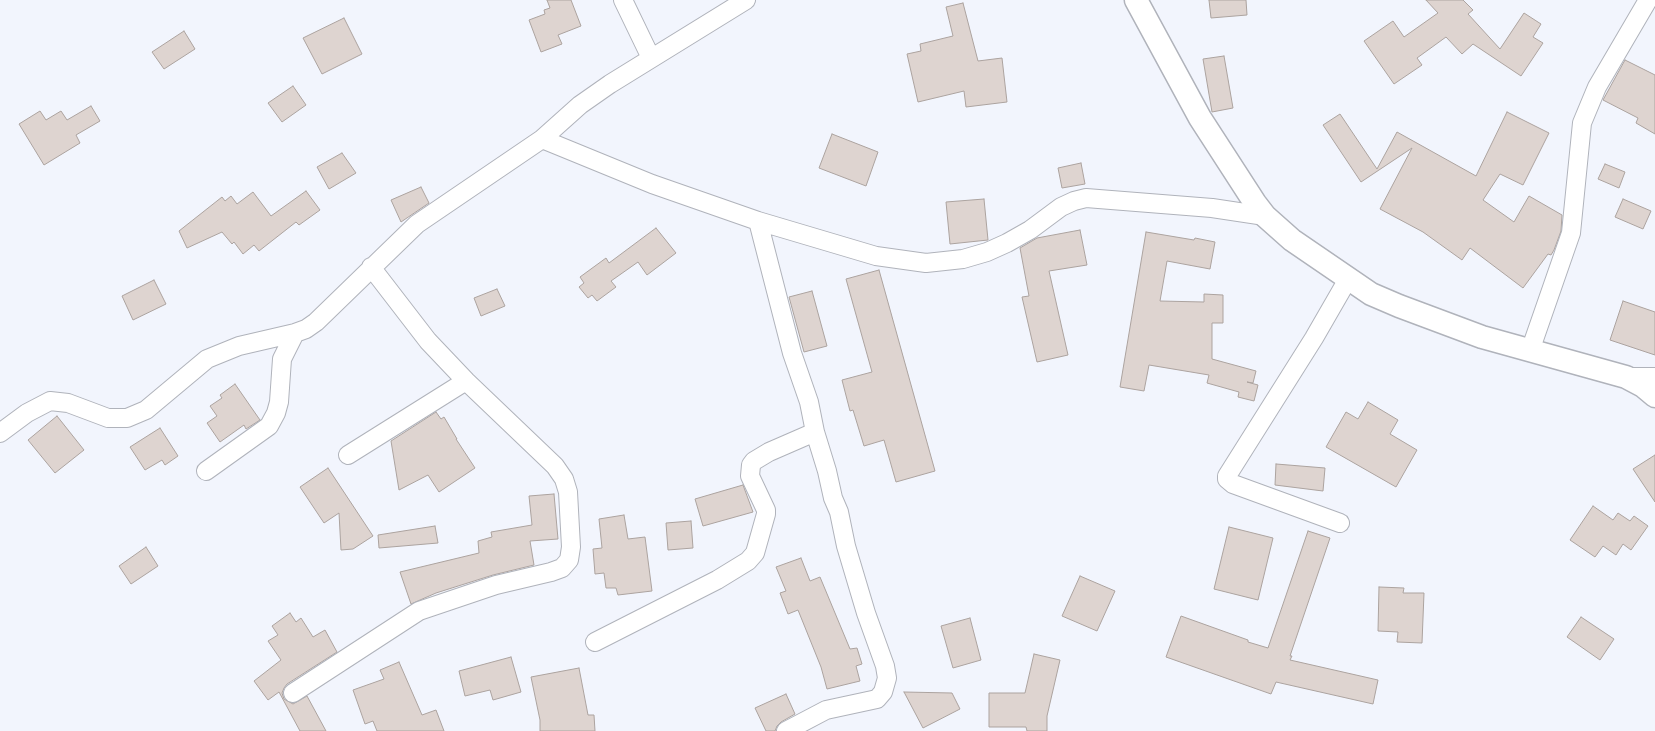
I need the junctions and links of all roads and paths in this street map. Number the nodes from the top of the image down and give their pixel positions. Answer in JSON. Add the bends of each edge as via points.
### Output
{"nodes":[{"id":1,"x":623,"y":0,"type":"edge"},
{"id":2,"x":746,"y":0,"type":"edge"},
{"id":3,"x":1136,"y":0,"type":"edge"},
{"id":4,"x":1648,"y":0,"type":"edge"},
{"id":5,"x":650,"y":58,"type":"junction"},
{"id":6,"x":542,"y":140,"type":"junction"},
{"id":7,"x":1265,"y":216,"type":"junction"},
{"id":8,"x":758,"y":221,"type":"junction"},
{"id":9,"x":371,"y":267,"type":"junction"},
{"id":10,"x":1348,"y":279,"type":"junction"},
{"id":11,"x":295,"y":333,"type":"junction"},
{"id":12,"x":1530,"y":351,"type":"junction"},
{"id":13,"x":1626,"y":377,"type":"junction"},
{"id":14,"x":1655,"y":377,"type":"edge"},
{"id":15,"x":466,"y":381,"type":"junction"},
{"id":16,"x":1655,"y":396,"type":"edge"},
{"id":17,"x":815,"y":432,"type":"junction"},
{"id":18,"x":0,"y":433,"type":"edge"},
{"id":19,"x":348,"y":455,"type":"dead end"},
{"id":20,"x":206,"y":471,"type":"dead end"},
{"id":21,"x":1340,"y":523,"type":"dead end"},
{"id":22,"x":595,"y":642,"type":"dead end"},
{"id":23,"x":293,"y":693,"type":"dead end"},
{"id":24,"x":786,"y":731,"type":"edge"}],
"edges":[{"from":1,"to":5,"type":"street"},
{"from":2,"to":5,"type":"street"},
{"from":3,"to":7,"type":"street","via":[[1200,118]]},
{"from":4,"to":12,"type":"street","via":[[1598,87],[1582,123],[1571,233]]},
{"from":5,"to":6,"type":"street","via":[[580,105]]},
{"from":6,"to":8,"type":"street","via":[[652,184]]},
{"from":6,"to":9,"type":"street","via":[[417,224]]},
{"from":7,"to":8,"type":"street","via":[[1212,208],[1086,198],[1061,207],[1030,230],[987,252],[963,259],[926,263],[876,256]]},
{"from":7,"to":10,"type":"street","via":[[1292,240]]},
{"from":8,"to":17,"type":"street"},
{"from":9,"to":11,"type":"street","via":[[316,322]]},
{"from":9,"to":15,"type":"street","via":[[428,341]]},
{"from":10,"to":12,"type":"street","via":[[1399,306]]},
{"from":10,"to":21,"type":"street","via":[[1227,476],[1233,484]]},
{"from":11,"to":18,"type":"street","via":[[239,346],[208,359],[146,410],[127,418],[108,418],[68,403],[50,401],[27,412]]},
{"from":11,"to":20,"type":"street","via":[[282,359],[279,402],[269,426]]},
{"from":12,"to":13,"type":"street"},
{"from":13,"to":14,"type":"street"},
{"from":13,"to":16,"type":"street"},
{"from":15,"to":19,"type":"street"},
{"from":15,"to":23,"type":"street","via":[[555,466],[564,479],[568,492],[569,560],[562,568],[551,572],[496,585],[419,611]]},
{"from":17,"to":22,"type":"street","via":[[769,452],[751,465],[750,476],[766,514],[755,553],[748,561]]},
{"from":17,"to":24,"type":"street","via":[[887,678],[877,699],[826,710]]}]}
